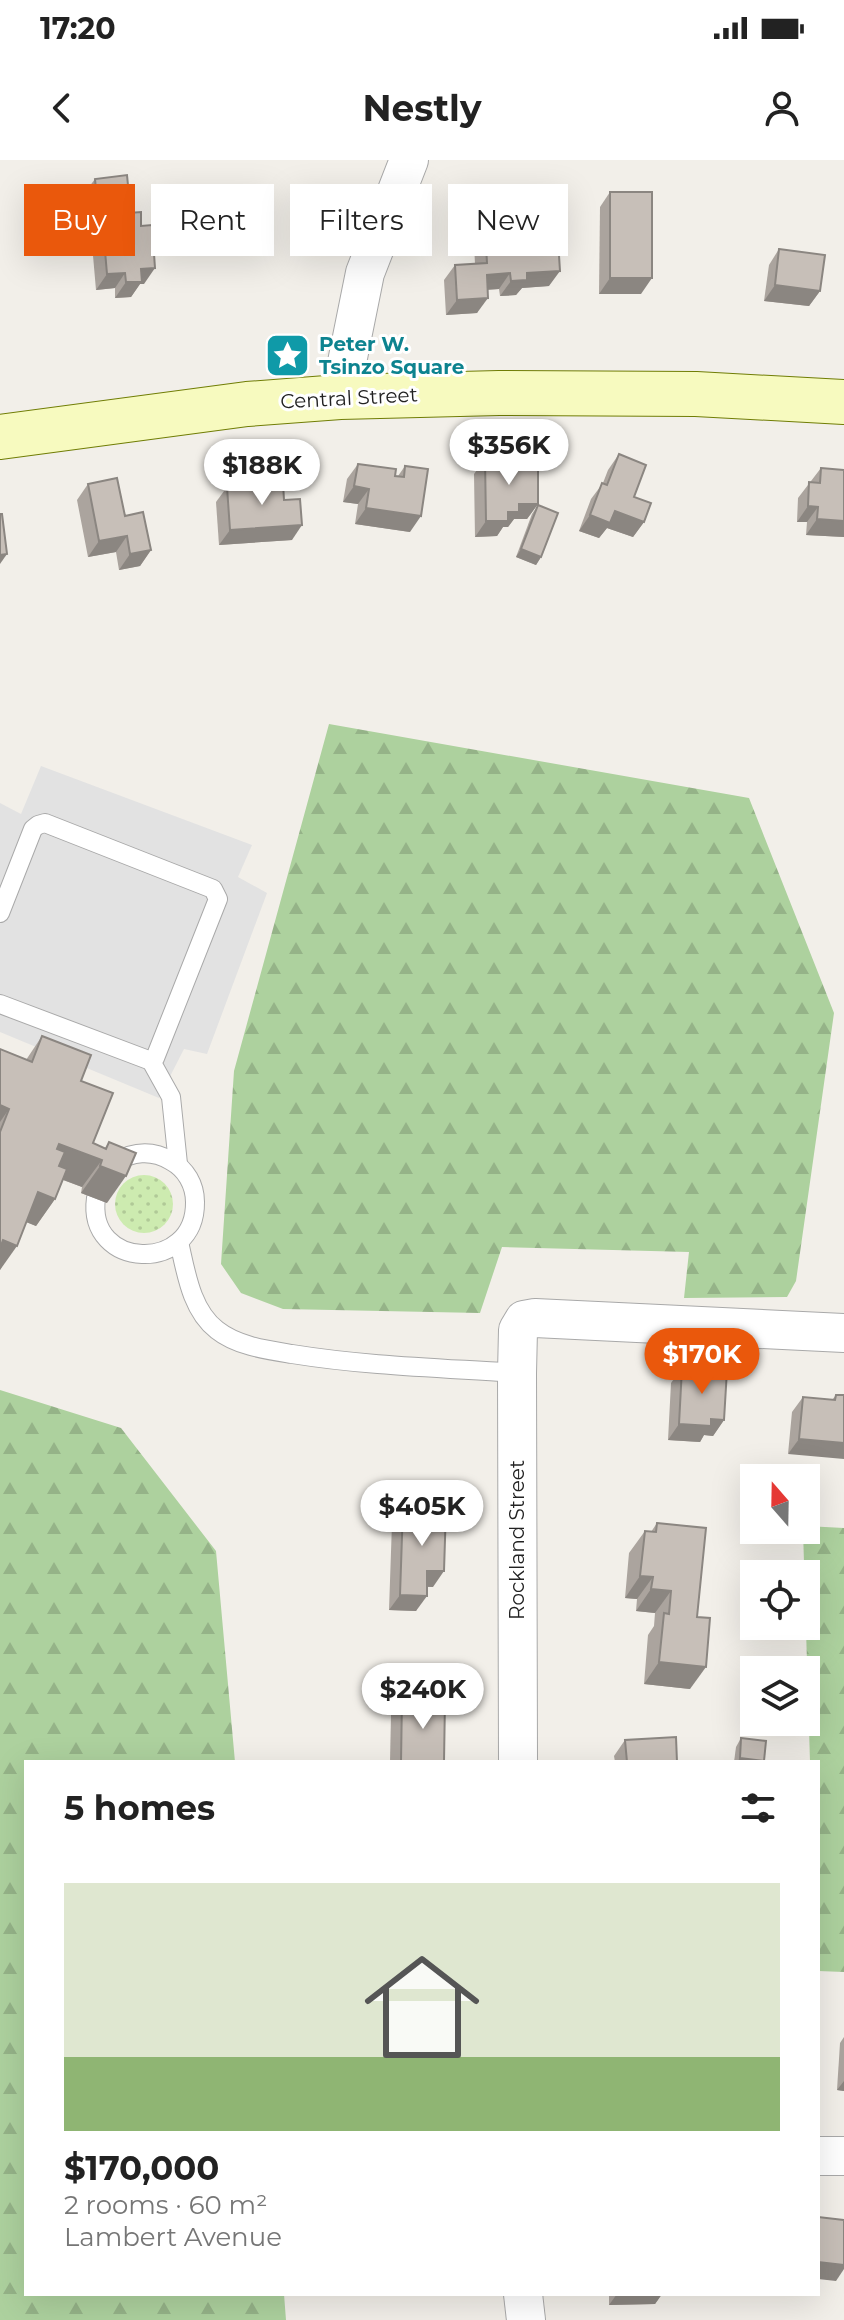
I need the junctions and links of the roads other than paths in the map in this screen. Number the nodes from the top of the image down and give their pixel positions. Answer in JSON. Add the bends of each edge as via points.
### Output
{"nodes":[{"id":1,"x":409,"y":160,"type":"edge"},
{"id":2,"x":340,"y":397,"type":"junction"},
{"id":3,"x":844,"y":402,"type":"edge"},
{"id":4,"x":0,"y":437,"type":"edge"},
{"id":5,"x":0,"y":913,"type":"edge"},
{"id":6,"x":0,"y":1004,"type":"edge"},
{"id":7,"x":151,"y":1061,"type":"junction"},
{"id":8,"x":178,"y":1164,"type":"junction"},
{"id":9,"x":104,"y":1175,"type":"edge"},
{"id":10,"x":96,"y":1198,"type":"dead end"},
{"id":11,"x":179,"y":1242,"type":"junction"},
{"id":12,"x":844,"y":1333,"type":"edge"},
{"id":13,"x":517,"y":1373,"type":"junction"},
{"id":14,"x":518,"y":1760,"type":"edge"},
{"id":15,"x":820,"y":2156,"type":"edge"},
{"id":16,"x":844,"y":2156,"type":"edge"},
{"id":17,"x":523,"y":2296,"type":"edge"},
{"id":18,"x":526,"y":2320,"type":"edge"}],
"edges":[{"from":1,"to":2,"type":"street","via":[[365,273]]},
{"from":2,"to":3,"type":"main road","name":"Central Street","via":[[681,394]]},
{"from":2,"to":4,"type":"main road","name":"Central Street"},
{"from":5,"to":7,"type":"lane","via":[[33,829],[45,823],[213,889],[218,899]]},
{"from":6,"to":7,"type":"lane"},
{"from":7,"to":8,"type":"lane","via":[[171,1097]]},
{"from":8,"to":9,"type":"lane","via":[[145,1152],[128,1155]]},
{"from":8,"to":11,"type":"lane","via":[[189,1178],[196,1212]]},
{"from":10,"to":11,"type":"lane","via":[[97,1224],[119,1248],[150,1255]]},
{"from":11,"to":13,"type":"lane","via":[[204,1316],[218,1331],[247,1345],[347,1363]]},
{"from":12,"to":13,"type":"street","name":"Rockland Street","via":[[535,1318],[524,1320],[518,1330]]},
{"from":13,"to":14,"type":"street","name":"Rockland Street"},
{"from":15,"to":16,"type":"street"},
{"from":17,"to":18,"type":"street"}]}
